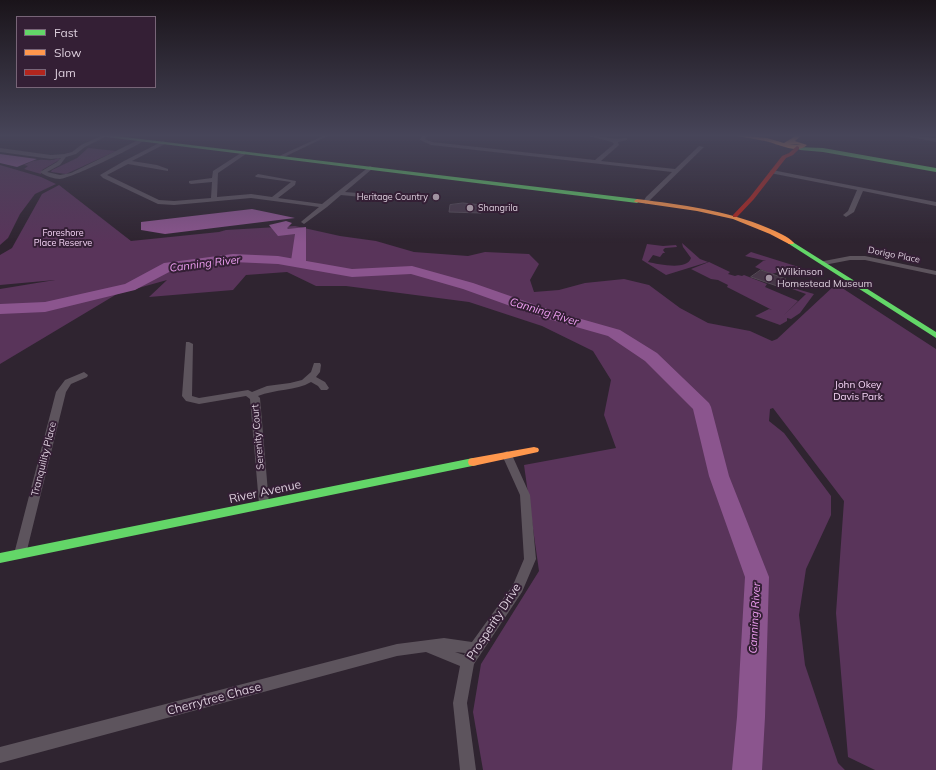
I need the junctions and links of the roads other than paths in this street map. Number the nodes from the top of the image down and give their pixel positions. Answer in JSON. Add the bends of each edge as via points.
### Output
{"nodes":[{"id":1,"x":44,"y":171,"type":"edge"},
{"id":2,"x":78,"y":171,"type":"edge"},
{"id":3,"x":110,"y":171,"type":"edge"},
{"id":4,"x":216,"y":171,"type":"edge"},
{"id":5,"x":366,"y":171,"type":"edge"},
{"id":6,"x":394,"y":171,"type":"edge"},
{"id":7,"x":675,"y":171,"type":"edge"},
{"id":8,"x":772,"y":172,"type":"joint"},
{"id":9,"x":258,"y":176,"type":"dead end"},
{"id":10,"x":214,"y":180,"type":"junction"},
{"id":11,"x":191,"y":182,"type":"dead end"},
{"id":12,"x":861,"y":190,"type":"junction"},
{"id":13,"x":339,"y":193,"type":"junction"},
{"id":14,"x":382,"y":197,"type":"dead end"},
{"id":15,"x":274,"y":198,"type":"junction"},
{"id":16,"x":214,"y":199,"type":"junction"},
{"id":17,"x":646,"y":202,"type":"junction"},
{"id":18,"x":936,"y":204,"type":"edge"},
{"id":19,"x":325,"y":206,"type":"junction"},
{"id":20,"x":846,"y":215,"type":"dead end"},
{"id":21,"x":740,"y":216,"type":"junction"},
{"id":22,"x":304,"y":222,"type":"dead end"},
{"id":23,"x":824,"y":263,"type":"junction"},
{"id":24,"x":936,"y":273,"type":"edge"},
{"id":25,"x":936,"y":336,"type":"edge"},
{"id":26,"x":189,"y":344,"type":"dead end"},
{"id":27,"x":317,"y":365,"type":"dead end"},
{"id":28,"x":84,"y":375,"type":"dead end"},
{"id":29,"x":311,"y":378,"type":"junction"},
{"id":30,"x":324,"y":388,"type":"dead end"},
{"id":31,"x":252,"y":395,"type":"junction"},
{"id":32,"x":534,"y":450,"type":"dead end"},
{"id":33,"x":507,"y":455,"type":"junction"},
{"id":34,"x":264,"y":504,"type":"junction"},
{"id":35,"x":20,"y":554,"type":"junction"},
{"id":36,"x":0,"y":558,"type":"edge"},
{"id":37,"x":428,"y":647,"type":"junction"},
{"id":38,"x":475,"y":649,"type":"junction"},
{"id":39,"x":467,"y":663,"type":"junction"},
{"id":40,"x":0,"y":755,"type":"edge"},
{"id":41,"x":468,"y":770,"type":"edge"}],
"edges":[{"from":1,"to":2,"type":"street","via":[[47,174],[67,176]]},
{"from":3,"to":16,"type":"street","via":[[103,175],[158,202]]},
{"from":4,"to":10,"type":"street"},
{"from":5,"to":13,"type":"street"},
{"from":6,"to":17,"type":"street"},
{"from":7,"to":17,"type":"street"},
{"from":8,"to":12,"type":"street"},
{"from":8,"to":21,"type":"street"},
{"from":9,"to":15,"type":"street","via":[[294,182]]},
{"from":10,"to":11,"type":"street"},
{"from":10,"to":16,"type":"street"},
{"from":12,"to":18,"type":"street"},
{"from":12,"to":20,"type":"street","via":[[851,212]]},
{"from":13,"to":14,"type":"street"},
{"from":13,"to":19,"type":"street"},
{"from":15,"to":16,"type":"street","via":[[251,196]]},
{"from":15,"to":19,"type":"street"},
{"from":17,"to":21,"type":"street"},
{"from":19,"to":22,"type":"street"},
{"from":21,"to":23,"type":"street","via":[[770,227],[778,235]]},
{"from":23,"to":24,"type":"street","name":"Dorigo Place","via":[[865,258]]},
{"from":23,"to":25,"type":"street"},
{"from":26,"to":31,"type":"street","name":"Serenity Court","via":[[189,399],[200,401],[248,393]]},
{"from":27,"to":29,"type":"street","via":[[317,370]]},
{"from":28,"to":35,"type":"street","name":"Tranquility Place","via":[[68,382],[61,392]]},
{"from":29,"to":30,"type":"street"},
{"from":29,"to":31,"type":"street","via":[[301,383]]},
{"from":31,"to":34,"type":"street","name":"Serenity Court","via":[[255,398]]},
{"from":32,"to":33,"type":"street","name":"River Avenue"},
{"from":33,"to":34,"type":"street","name":"River Avenue"},
{"from":33,"to":38,"type":"street","name":"Prosperity Drive","via":[[525,495],[530,559],[518,588]]},
{"from":34,"to":35,"type":"street","name":"River Avenue"},
{"from":35,"to":36,"type":"street","name":"River Avenue"},
{"from":37,"to":38,"type":"street","name":"Cherrytree Chase","via":[[444,644]]},
{"from":37,"to":39,"type":"street","name":"Cherrytree Chase"},
{"from":37,"to":40,"type":"street","name":"Cherrytree Chase","via":[[397,650]]},
{"from":38,"to":39,"type":"street","name":"Prosperity Drive"},
{"from":39,"to":41,"type":"street","name":"Prosperity Drive","via":[[460,703]]}]}
